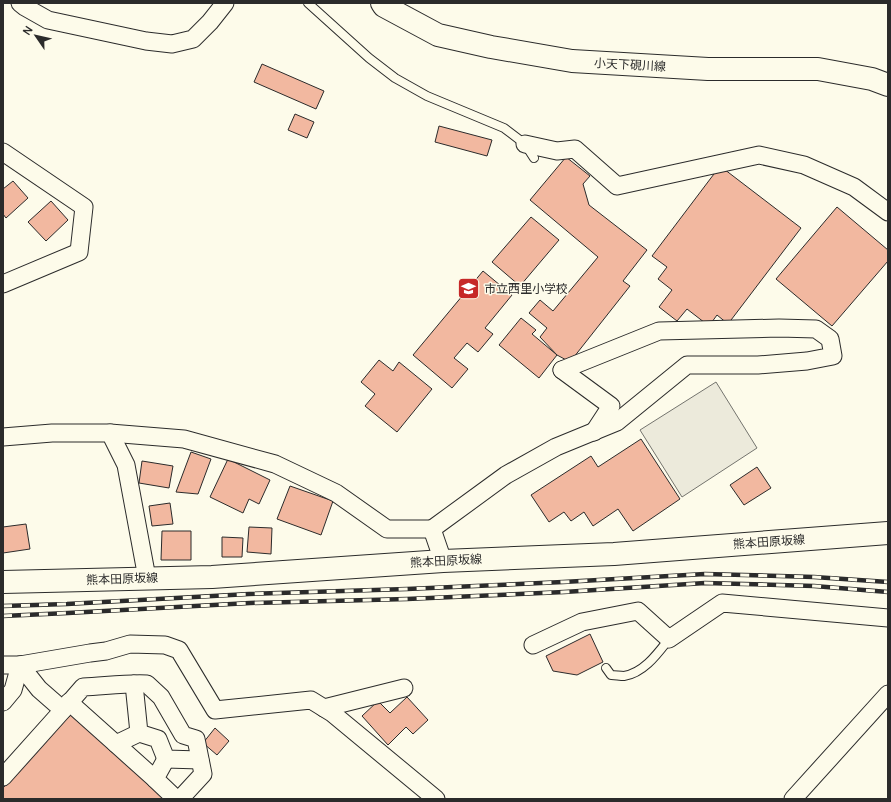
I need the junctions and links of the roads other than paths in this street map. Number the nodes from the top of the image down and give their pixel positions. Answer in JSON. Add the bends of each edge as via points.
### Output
{"nodes":[{"id":1,"x":20,"y":3,"type":"edge"},
{"id":2,"x":225,"y":3,"type":"edge"},
{"id":3,"x":308,"y":3,"type":"edge"},
{"id":4,"x":382,"y":3,"type":"edge"},
{"id":5,"x":888,"y":85,"type":"edge"},
{"id":6,"x":525,"y":144,"type":"junction"},
{"id":7,"x":3,"y":152,"type":"edge"},
{"id":8,"x":534,"y":158,"type":"dead end"},
{"id":9,"x":888,"y":212,"type":"edge"},
{"id":10,"x":3,"y":284,"type":"edge"},
{"id":11,"x":594,"y":432,"type":"junction"},
{"id":12,"x":110,"y":433,"type":"junction"},
{"id":13,"x":3,"y":437,"type":"edge"},
{"id":14,"x":432,"y":529,"type":"junction"},
{"id":15,"x":888,"y":533,"type":"edge"},
{"id":16,"x":443,"y":560,"type":"junction"},
{"id":17,"x":147,"y":578,"type":"junction"},
{"id":18,"x":3,"y":582,"type":"edge"},
{"id":19,"x":888,"y":618,"type":"edge"},
{"id":20,"x":669,"y":639,"type":"junction"},
{"id":21,"x":533,"y":645,"type":"dead end"},
{"id":22,"x":3,"y":665,"type":"edge"},
{"id":23,"x":20,"y":665,"type":"junction"},
{"id":24,"x":606,"y":668,"type":"dead end"},
{"id":25,"x":134,"y":684,"type":"junction"},
{"id":26,"x":404,"y":688,"type":"dead end"},
{"id":27,"x":888,"y":694,"type":"edge"},
{"id":28,"x":3,"y":702,"type":"edge"},
{"id":29,"x":66,"y":706,"type":"junction"},
{"id":30,"x":324,"y":708,"type":"junction"},
{"id":31,"x":139,"y":733,"type":"junction"},
{"id":32,"x":116,"y":744,"type":"junction"},
{"id":33,"x":166,"y":759,"type":"junction"},
{"id":34,"x":200,"y":760,"type":"junction"},
{"id":35,"x":3,"y":777,"type":"edge"},
{"id":36,"x":155,"y":779,"type":"junction"},
{"id":37,"x":176,"y":799,"type":"edge"},
{"id":38,"x":180,"y":799,"type":"edge"},
{"id":39,"x":436,"y":799,"type":"edge"},
{"id":40,"x":793,"y":799,"type":"edge"}],
"edges":[{"from":1,"to":2,"type":"street","via":[[48,20],[172,44],[193,39]]},
{"from":3,"to":6,"type":"lane","via":[[395,78],[427,96],[504,128]]},
{"from":4,"to":5,"type":"main road","name":"小天下硯川線","via":[[438,35],[565,60],[708,69],[818,69],[872,79]]},
{"from":6,"to":8,"type":"lane"},
{"from":6,"to":9,"type":"street","via":[[557,150],[575,149],[617,186],[758,155],[804,165],[854,187]]},
{"from":7,"to":10,"type":"street","via":[[84,207],[79,252]]},
{"from":11,"to":11,"type":"street","via":[[611,406],[562,370],[659,331],[816,329],[830,339],[833,356],[807,361],[758,365],[687,365],[617,422]]},
{"from":11,"to":14,"type":"street","via":[[556,447],[506,475]]},
{"from":12,"to":13,"type":"street","via":[[52,433]]},
{"from":12,"to":14,"type":"street","via":[[184,439],[275,464],[336,492],[387,529]]},
{"from":12,"to":17,"type":"street","via":[[126,465]]},
{"from":14,"to":16,"type":"street"},
{"from":15,"to":16,"type":"main road","name":"熊本田原坂線","via":[[614,554]]},
{"from":16,"to":17,"type":"main road","name":"熊本田原坂線","via":[[212,577]]},
{"from":17,"to":18,"type":"main road","name":"熊本田原坂線"},
{"from":19,"to":20,"type":"street","via":[[722,603]]},
{"from":20,"to":21,"type":"street","via":[[638,611],[582,622]]},
{"from":20,"to":24,"type":"lane","via":[[655,657],[638,672],[623,676],[611,675]]},
{"from":22,"to":23,"type":"street"},
{"from":23,"to":28,"type":"street","via":[[13,690]]},
{"from":23,"to":29,"type":"street","via":[[39,689]]},
{"from":23,"to":30,"type":"street","via":[[106,651],[130,644],[165,645],[179,650],[215,710],[310,700]]},
{"from":25,"to":29,"type":"street","via":[[83,687]]},
{"from":25,"to":31,"type":"street"},
{"from":25,"to":34,"type":"street","via":[[147,684],[161,697],[182,735],[196,740]]},
{"from":26,"to":30,"type":"street"},
{"from":27,"to":40,"type":"street"},
{"from":29,"to":32,"type":"street"},
{"from":29,"to":35,"type":"street"},
{"from":30,"to":39,"type":"street"},
{"from":31,"to":32,"type":"street"},
{"from":31,"to":33,"type":"street","via":[[158,739]]},
{"from":32,"to":36,"type":"street"},
{"from":33,"to":34,"type":"street"},
{"from":33,"to":36,"type":"street"},
{"from":34,"to":38,"type":"street","via":[[203,774]]},
{"from":36,"to":37,"type":"street"}]}
